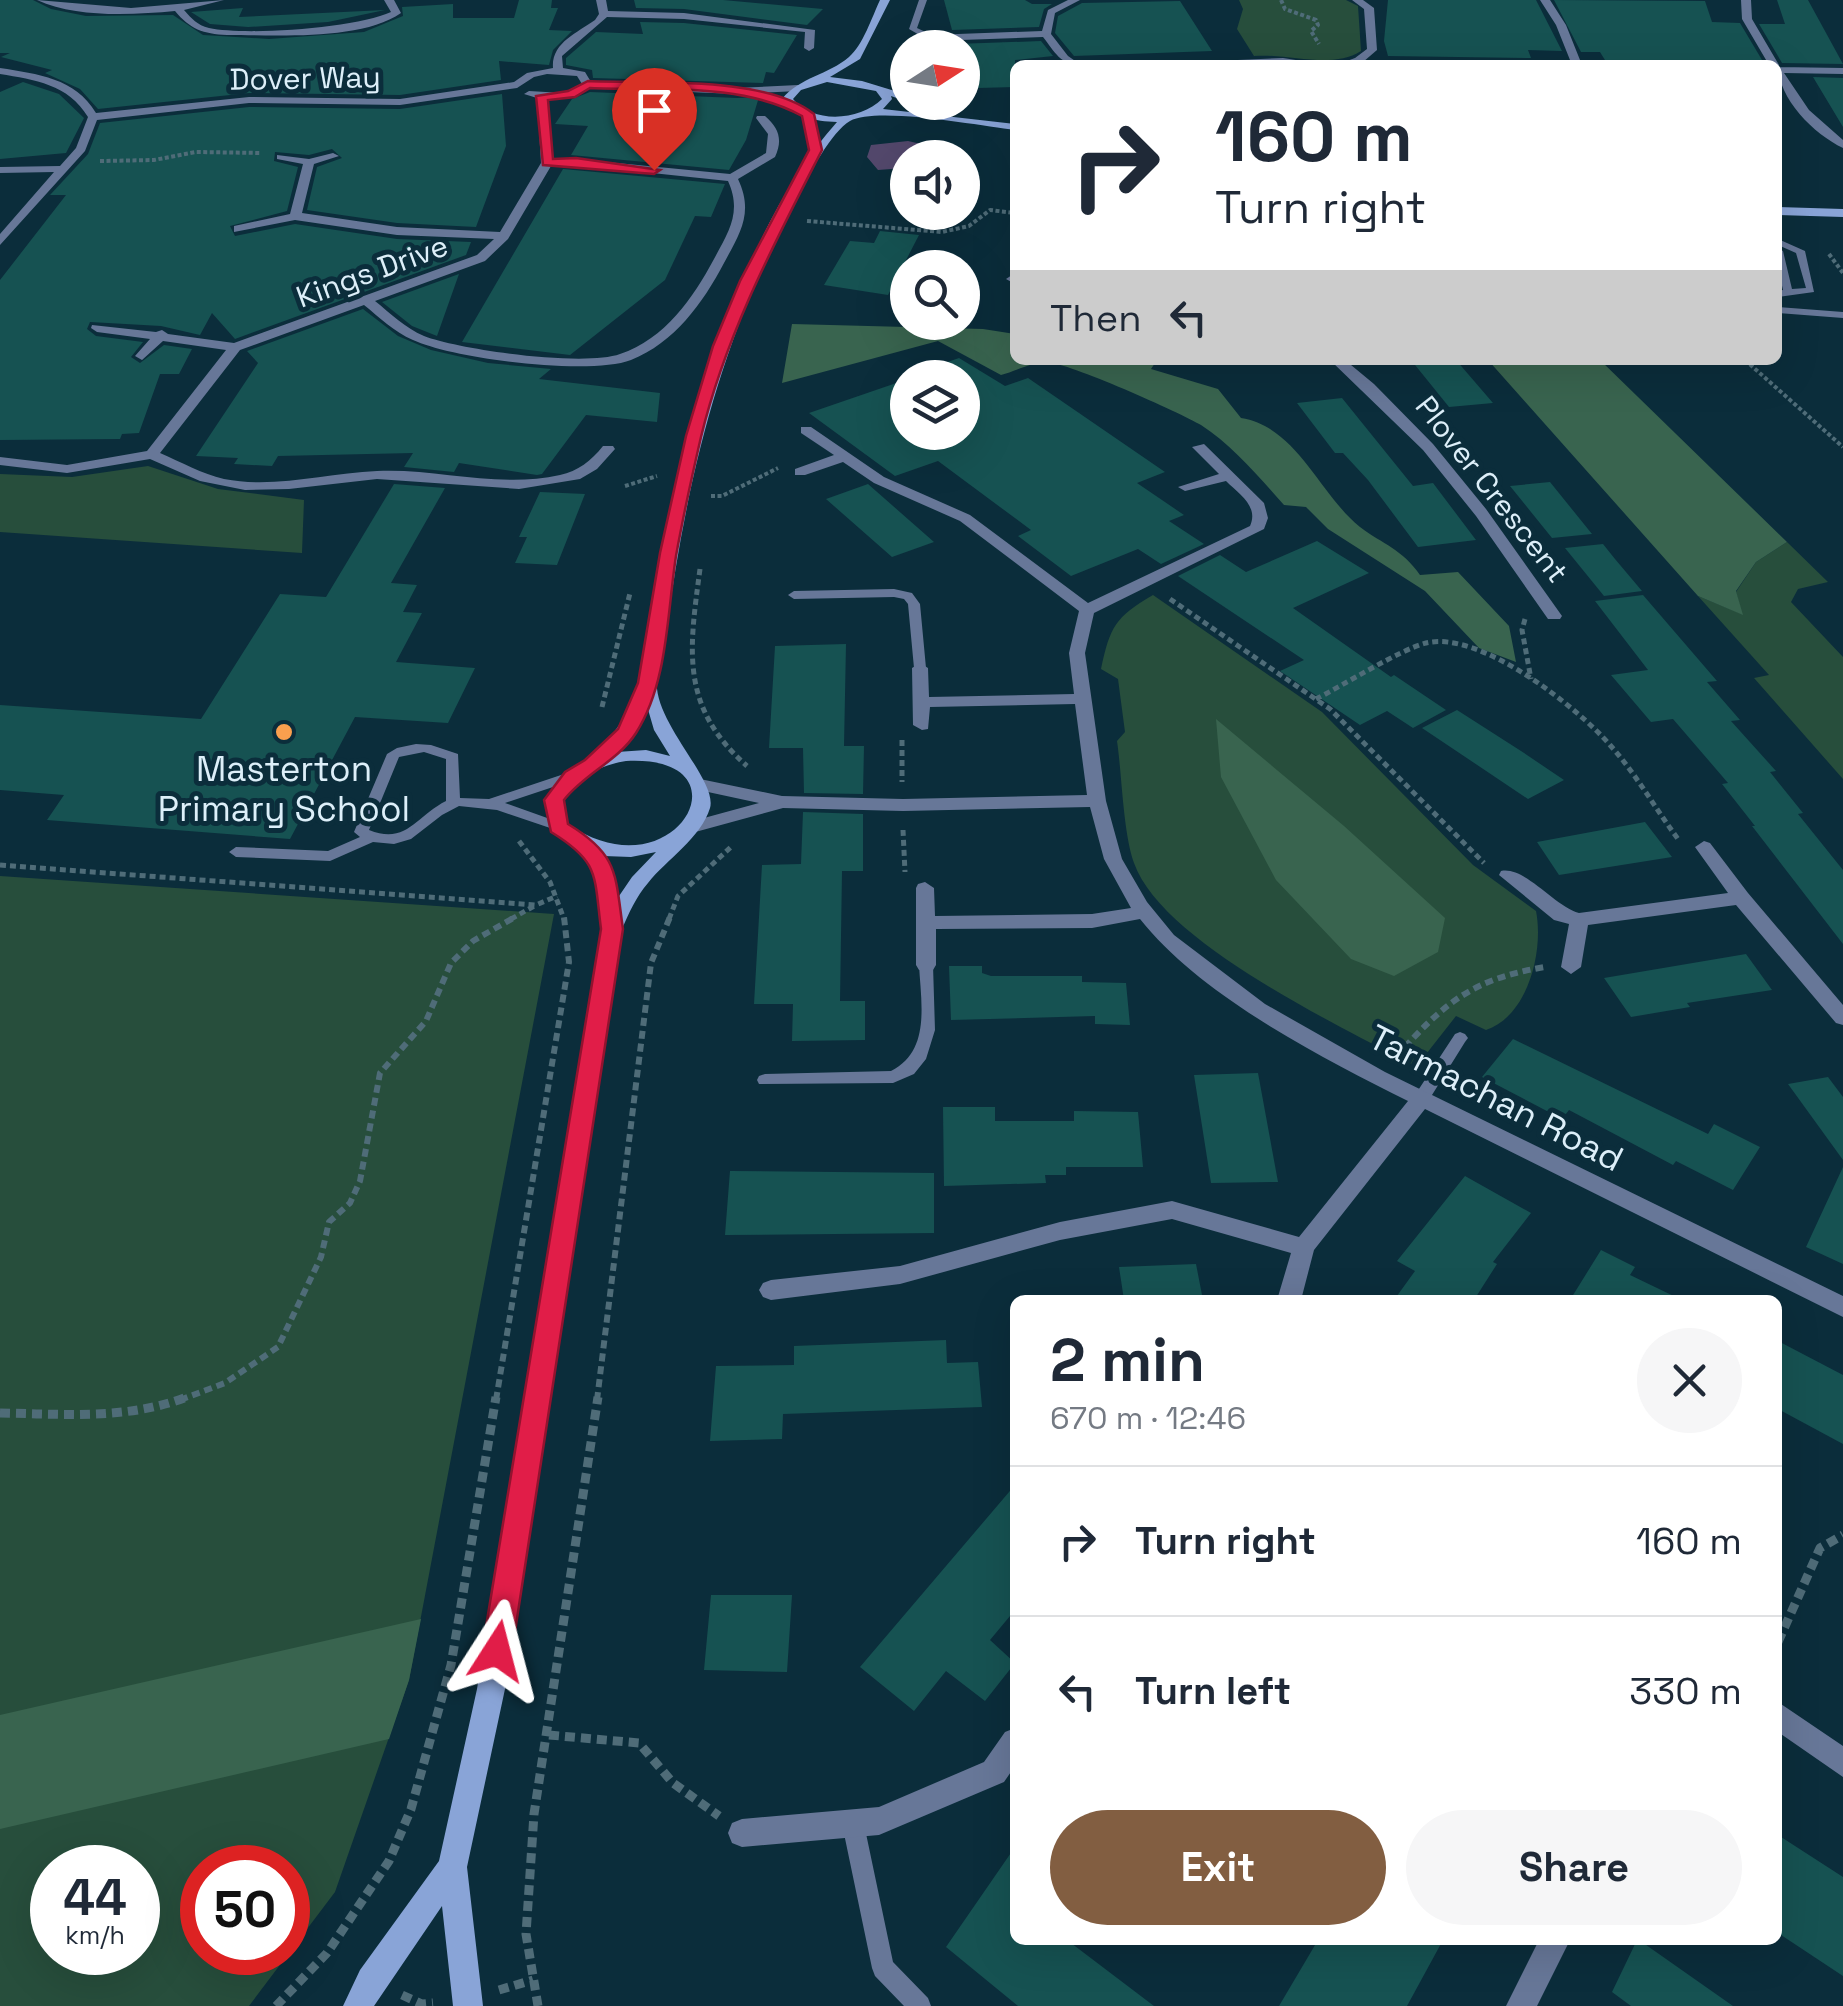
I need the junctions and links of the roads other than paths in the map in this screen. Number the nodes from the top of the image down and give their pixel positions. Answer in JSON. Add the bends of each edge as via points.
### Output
{"nodes":[{"id":1,"x":42,"y":0,"type":"edge"},
{"id":2,"x":219,"y":0,"type":"edge"},
{"id":3,"x":389,"y":0,"type":"edge"},
{"id":4,"x":600,"y":0,"type":"edge"},
{"id":5,"x":885,"y":0,"type":"edge"},
{"id":6,"x":923,"y":0,"type":"edge"},
{"id":7,"x":1075,"y":0,"type":"edge"},
{"id":8,"x":1357,"y":0,"type":"edge"},
{"id":9,"x":1545,"y":0,"type":"edge"},
{"id":10,"x":1746,"y":0,"type":"edge"},
{"id":11,"x":179,"y":10,"type":"junction"},
{"id":12,"x":604,"y":14,"type":"junction"},
{"id":13,"x":828,"y":26,"type":"dead end"},
{"id":14,"x":810,"y":30,"type":"junction"},
{"id":15,"x":915,"y":30,"type":"edge"},
{"id":16,"x":1046,"y":34,"type":"junction"},
{"id":17,"x":980,"y":36,"type":"edge"},
{"id":18,"x":810,"y":48,"type":"dead end"},
{"id":19,"x":856,"y":58,"type":"junction"},
{"id":20,"x":1067,"y":60,"type":"edge"},
{"id":21,"x":1360,"y":60,"type":"edge"},
{"id":22,"x":1575,"y":60,"type":"edge"},
{"id":23,"x":1771,"y":60,"type":"edge"},
{"id":24,"x":1782,"y":69,"type":"edge"},
{"id":25,"x":558,"y":70,"type":"junction"},
{"id":26,"x":0,"y":71,"type":"edge"},
{"id":27,"x":1843,"y":71,"type":"edge"},
{"id":28,"x":1782,"y":79,"type":"edge"},
{"id":29,"x":812,"y":83,"type":"junction"},
{"id":30,"x":588,"y":84,"type":"junction"},
{"id":31,"x":517,"y":85,"type":"junction"},
{"id":32,"x":798,"y":88,"type":"junction"},
{"id":33,"x":878,"y":88,"type":"junction"},
{"id":34,"x":736,"y":91,"type":"junction"},
{"id":35,"x":890,"y":92,"type":"edge"},
{"id":36,"x":542,"y":96,"type":"junction"},
{"id":37,"x":788,"y":104,"type":"junction"},
{"id":38,"x":874,"y":112,"type":"junction"},
{"id":39,"x":890,"y":113,"type":"edge"},
{"id":40,"x":808,"y":114,"type":"junction"},
{"id":41,"x":93,"y":117,"type":"junction"},
{"id":42,"x":761,"y":118,"type":"dead end"},
{"id":43,"x":847,"y":118,"type":"junction"},
{"id":44,"x":967,"y":120,"type":"edge"},
{"id":45,"x":1010,"y":125,"type":"edge"},
{"id":46,"x":1843,"y":145,"type":"edge"},
{"id":47,"x":816,"y":150,"type":"junction"},
{"id":48,"x":281,"y":156,"type":"road end"},
{"id":49,"x":333,"y":156,"type":"dead end"},
{"id":50,"x":310,"y":162,"type":"junction"},
{"id":51,"x":548,"y":163,"type":"junction"},
{"id":52,"x":65,"y":166,"type":"junction"},
{"id":53,"x":0,"y":170,"type":"edge"},
{"id":54,"x":732,"y":178,"type":"junction"},
{"id":55,"x":1782,"y":210,"type":"edge"},
{"id":56,"x":1841,"y":212,"type":"edge"},
{"id":57,"x":295,"y":216,"type":"junction"},
{"id":58,"x":238,"y":229,"type":"dead end"},
{"id":59,"x":504,"y":236,"type":"junction"},
{"id":60,"x":0,"y":241,"type":"edge"},
{"id":61,"x":1782,"y":244,"type":"edge"},
{"id":62,"x":1783,"y":293,"type":"edge"},
{"id":63,"x":366,"y":301,"type":"junction"},
{"id":64,"x":1782,"y":310,"type":"edge"},
{"id":65,"x":1843,"y":315,"type":"edge"},
{"id":66,"x":96,"y":328,"type":"dead end"},
{"id":67,"x":162,"y":334,"type":"junction"},
{"id":68,"x":236,"y":347,"type":"junction"},
{"id":69,"x":142,"y":356,"type":"dead end"},
{"id":70,"x":1343,"y":365,"type":"edge"},
{"id":71,"x":806,"y":430,"type":"dead end"},
{"id":72,"x":1200,"y":447,"type":"dead end"},
{"id":73,"x":608,"y":449,"type":"dead end"},
{"id":74,"x":152,"y":454,"type":"junction"},
{"id":75,"x":843,"y":456,"type":"junction"},
{"id":76,"x":0,"y":460,"type":"edge"},
{"id":77,"x":800,"y":472,"type":"dead end"},
{"id":78,"x":1229,"y":476,"type":"junction"},
{"id":79,"x":1185,"y":487,"type":"dead end"},
{"id":80,"x":794,"y":595,"type":"dead end"},
{"id":81,"x":1087,"y":610,"type":"junction"},
{"id":82,"x":1554,"y":616,"type":"road end"},
{"id":83,"x":920,"y":668,"type":"joint"},
{"id":84,"x":648,"y":683,"type":"junction"},
{"id":85,"x":1083,"y":699,"type":"junction"},
{"id":86,"x":921,"y":702,"type":"junction"},
{"id":87,"x":922,"y":725,"type":"dead end"},
{"id":88,"x":592,"y":764,"type":"junction"},
{"id":89,"x":572,"y":776,"type":"junction"},
{"id":90,"x":693,"y":778,"type":"junction"},
{"id":91,"x":454,"y":802,"type":"junction"},
{"id":92,"x":782,"y":802,"type":"junction"},
{"id":93,"x":1097,"y":802,"type":"junction"},
{"id":94,"x":492,"y":803,"type":"junction"},
{"id":95,"x":558,"y":827,"type":"junction"},
{"id":96,"x":683,"y":832,"type":"junction"},
{"id":97,"x":371,"y":838,"type":"junction"},
{"id":98,"x":592,"y":847,"type":"junction"},
{"id":99,"x":1704,"y":847,"type":"road end"},
{"id":100,"x":236,"y":852,"type":"dead end"},
{"id":101,"x":1508,"y":875,"type":"road end"},
{"id":102,"x":924,"y":888,"type":"dead end"},
{"id":103,"x":1741,"y":898,"type":"junction"},
{"id":104,"x":1144,"y":912,"type":"junction"},
{"id":105,"x":1579,"y":920,"type":"junction"},
{"id":106,"x":926,"y":923,"type":"junction"},
{"id":107,"x":612,"y":929,"type":"junction"},
{"id":108,"x":926,"y":966,"type":"joint"},
{"id":109,"x":1571,"y":967,"type":"dead end"},
{"id":110,"x":1843,"y":1018,"type":"edge"},
{"id":111,"x":1460,"y":1038,"type":"dead end"},
{"id":112,"x":765,"y":1080,"type":"dead end"},
{"id":113,"x":1420,"y":1099,"type":"junction"},
{"id":114,"x":1304,"y":1247,"type":"junction"},
{"id":115,"x":770,"y":1290,"type":"dead end"},
{"id":116,"x":1290,"y":1295,"type":"edge"},
{"id":117,"x":1843,"y":1307,"type":"edge"},
{"id":118,"x":1782,"y":1719,"type":"edge"},
{"id":119,"x":1010,"y":1749,"type":"edge"},
{"id":120,"x":1843,"y":1763,"type":"edge"},
{"id":121,"x":852,"y":1824,"type":"junction"},
{"id":122,"x":742,"y":1833,"type":"road end"},
{"id":123,"x":452,"y":1868,"type":"junction"},
{"id":124,"x":1552,"y":1945,"type":"edge"},
{"id":125,"x":358,"y":2006,"type":"edge"},
{"id":126,"x":468,"y":2006,"type":"edge"},
{"id":127,"x":920,"y":2006,"type":"edge"},
{"id":128,"x":1521,"y":2006,"type":"edge"}],
"edges":[{"from":1,"to":11,"type":"street","via":[[79,8]]},
{"from":2,"to":11,"type":"street"},
{"from":3,"to":11,"type":"street","via":[[396,12],[387,20],[348,28],[209,31]]},
{"from":4,"to":12,"type":"street"},
{"from":5,"to":19,"type":"main road"},
{"from":6,"to":15,"type":"lane"},
{"from":7,"to":16,"type":"street","via":[[1051,12]]},
{"from":8,"to":21,"type":"street","via":[[1369,8],[1372,50]]},
{"from":9,"to":22,"type":"street"},
{"from":10,"to":23,"type":"street","via":[[1747,19]]},
{"from":12,"to":14,"type":"street"},
{"from":12,"to":25,"type":"street","via":[[560,50]]},
{"from":13,"to":14,"type":"street"},
{"from":14,"to":18,"type":"street"},
{"from":16,"to":17,"type":"street"},
{"from":16,"to":20,"type":"street"},
{"from":19,"to":29,"type":"main road"},
{"from":19,"to":33,"type":"main road"},
{"from":24,"to":27,"type":"street"},
{"from":25,"to":30,"type":"street","via":[[581,74]]},
{"from":25,"to":31,"type":"street","name":"Dover Way","via":[[529,75]]},
{"from":26,"to":41,"type":"street","via":[[70,89]]},
{"from":28,"to":46,"type":"street","via":[[1803,112]]},
{"from":29,"to":32,"type":"main road"},
{"from":29,"to":33,"type":"main road","via":[[844,80]]},
{"from":30,"to":34,"type":"street"},
{"from":30,"to":36,"type":"street","via":[[571,94]]},
{"from":31,"to":36,"type":"street"},
{"from":31,"to":41,"type":"street","name":"Dover Way","via":[[400,102],[248,100]]},
{"from":32,"to":34,"type":"street"},
{"from":32,"to":37,"type":"main road"},
{"from":33,"to":35,"type":"main road"},
{"from":33,"to":38,"type":"main road","via":[[886,104]]},
{"from":34,"to":37,"type":"street"},
{"from":36,"to":51,"type":"street"},
{"from":37,"to":40,"type":"main road"},
{"from":38,"to":39,"type":"main road"},
{"from":38,"to":43,"type":"main road"},
{"from":40,"to":43,"type":"main road"},
{"from":40,"to":47,"type":"main road"},
{"from":41,"to":52,"type":"street","via":[[81,149]]},
{"from":42,"to":54,"type":"street","via":[[773,126],[771,155]]},
{"from":43,"to":47,"type":"main road"},
{"from":44,"to":45,"type":"main road"},
{"from":47,"to":84,"type":"main road","via":[[721,346],[668,553]]},
{"from":48,"to":50,"type":"street"},
{"from":49,"to":50,"type":"street"},
{"from":50,"to":57,"type":"street"},
{"from":51,"to":54,"type":"street"},
{"from":51,"to":59,"type":"street","name":"Kings Drive"},
{"from":52,"to":53,"type":"street"},
{"from":52,"to":60,"type":"street"},
{"from":54,"to":63,"type":"street","via":[[744,199],[740,219],[700,300],[669,331],[622,359],[555,360],[450,348],[418,339]]},
{"from":55,"to":56,"type":"main road"},
{"from":57,"to":58,"type":"street"},
{"from":57,"to":59,"type":"street","via":[[397,231]]},
{"from":59,"to":63,"type":"street","name":"Kings Drive","via":[[480,258]]},
{"from":61,"to":62,"type":"lane","via":[[1800,251],[1811,290]]},
{"from":63,"to":68,"type":"street","name":"Kings Drive"},
{"from":64,"to":65,"type":"lane"},
{"from":66,"to":67,"type":"street"},
{"from":67,"to":68,"type":"street"},
{"from":67,"to":69,"type":"street"},
{"from":68,"to":74,"type":"street"},
{"from":70,"to":82,"type":"street","name":"Plover Crescent","via":[[1382,395],[1430,448]]},
{"from":71,"to":75,"type":"street"},
{"from":72,"to":78,"type":"street"},
{"from":73,"to":74,"type":"street","via":[[594,469],[524,485],[398,475],[256,487],[222,483]]},
{"from":74,"to":76,"type":"street","via":[[67,469]]},
{"from":75,"to":77,"type":"street"},
{"from":75,"to":81,"type":"street","via":[[965,518]]},
{"from":78,"to":79,"type":"street"},
{"from":78,"to":81,"type":"street","via":[[1258,506],[1256,529]]},
{"from":80,"to":83,"type":"lane","via":[[908,596]]},
{"from":81,"to":85,"type":"street","name":"Tarmachan Road","via":[[1077,653]]},
{"from":83,"to":86,"type":"street"},
{"from":84,"to":88,"type":"main road","via":[[626,732]]},
{"from":84,"to":90,"type":"main road","via":[[664,730]]},
{"from":85,"to":86,"type":"street"},
{"from":85,"to":93,"type":"street","name":"Tarmachan Road"},
{"from":86,"to":87,"type":"street"},
{"from":88,"to":89,"type":"main road"},
{"from":88,"to":90,"type":"main road","via":[[648,756]]},
{"from":89,"to":94,"type":"lane"},
{"from":89,"to":95,"type":"main road","via":[[554,800]]},
{"from":90,"to":92,"type":"street"},
{"from":90,"to":96,"type":"main road","via":[[703,807]]},
{"from":91,"to":94,"type":"lane"},
{"from":91,"to":97,"type":"lane","via":[[404,838]]},
{"from":91,"to":97,"type":"lane","via":[[454,757],[438,748],[406,748],[394,754],[361,832]]},
{"from":92,"to":93,"type":"street"},
{"from":92,"to":96,"type":"street"},
{"from":93,"to":104,"type":"street","name":"Tarmachan Road","via":[[1112,859]]},
{"from":94,"to":95,"type":"lane"},
{"from":95,"to":98,"type":"main road"},
{"from":96,"to":98,"type":"main road","via":[[640,850]]},
{"from":96,"to":107,"type":"main road","via":[[639,880]]},
{"from":97,"to":100,"type":"lane","via":[[330,856]]},
{"from":98,"to":107,"type":"main road"},
{"from":99,"to":103,"type":"street"},
{"from":101,"to":105,"type":"street"},
{"from":102,"to":106,"type":"street"},
{"from":103,"to":105,"type":"street"},
{"from":103,"to":110,"type":"street"},
{"from":104,"to":106,"type":"street","via":[[1092,921]]},
{"from":104,"to":113,"type":"street","name":"Tarmachan Road","via":[[1167,940],[1258,1009]]},
{"from":105,"to":109,"type":"street"},
{"from":106,"to":108,"type":"street"},
{"from":107,"to":123,"type":"main road","via":[[491,1689]]},
{"from":108,"to":112,"type":"lane","via":[[929,1036],[907,1072]]},
{"from":111,"to":113,"type":"lane"},
{"from":113,"to":114,"type":"street"},
{"from":113,"to":117,"type":"street","name":"Tarmachan Road"},
{"from":114,"to":115,"type":"street","via":[[1172,1210],[900,1275]]},
{"from":114,"to":116,"type":"street"},
{"from":118,"to":120,"type":"street"},
{"from":119,"to":121,"type":"street","via":[[994,1772],[879,1821]]},
{"from":121,"to":122,"type":"street"},
{"from":121,"to":127,"type":"lane","via":[[883,1968]]},
{"from":123,"to":125,"type":"main road"},
{"from":123,"to":126,"type":"main road"},
{"from":124,"to":128,"type":"street"}]}
